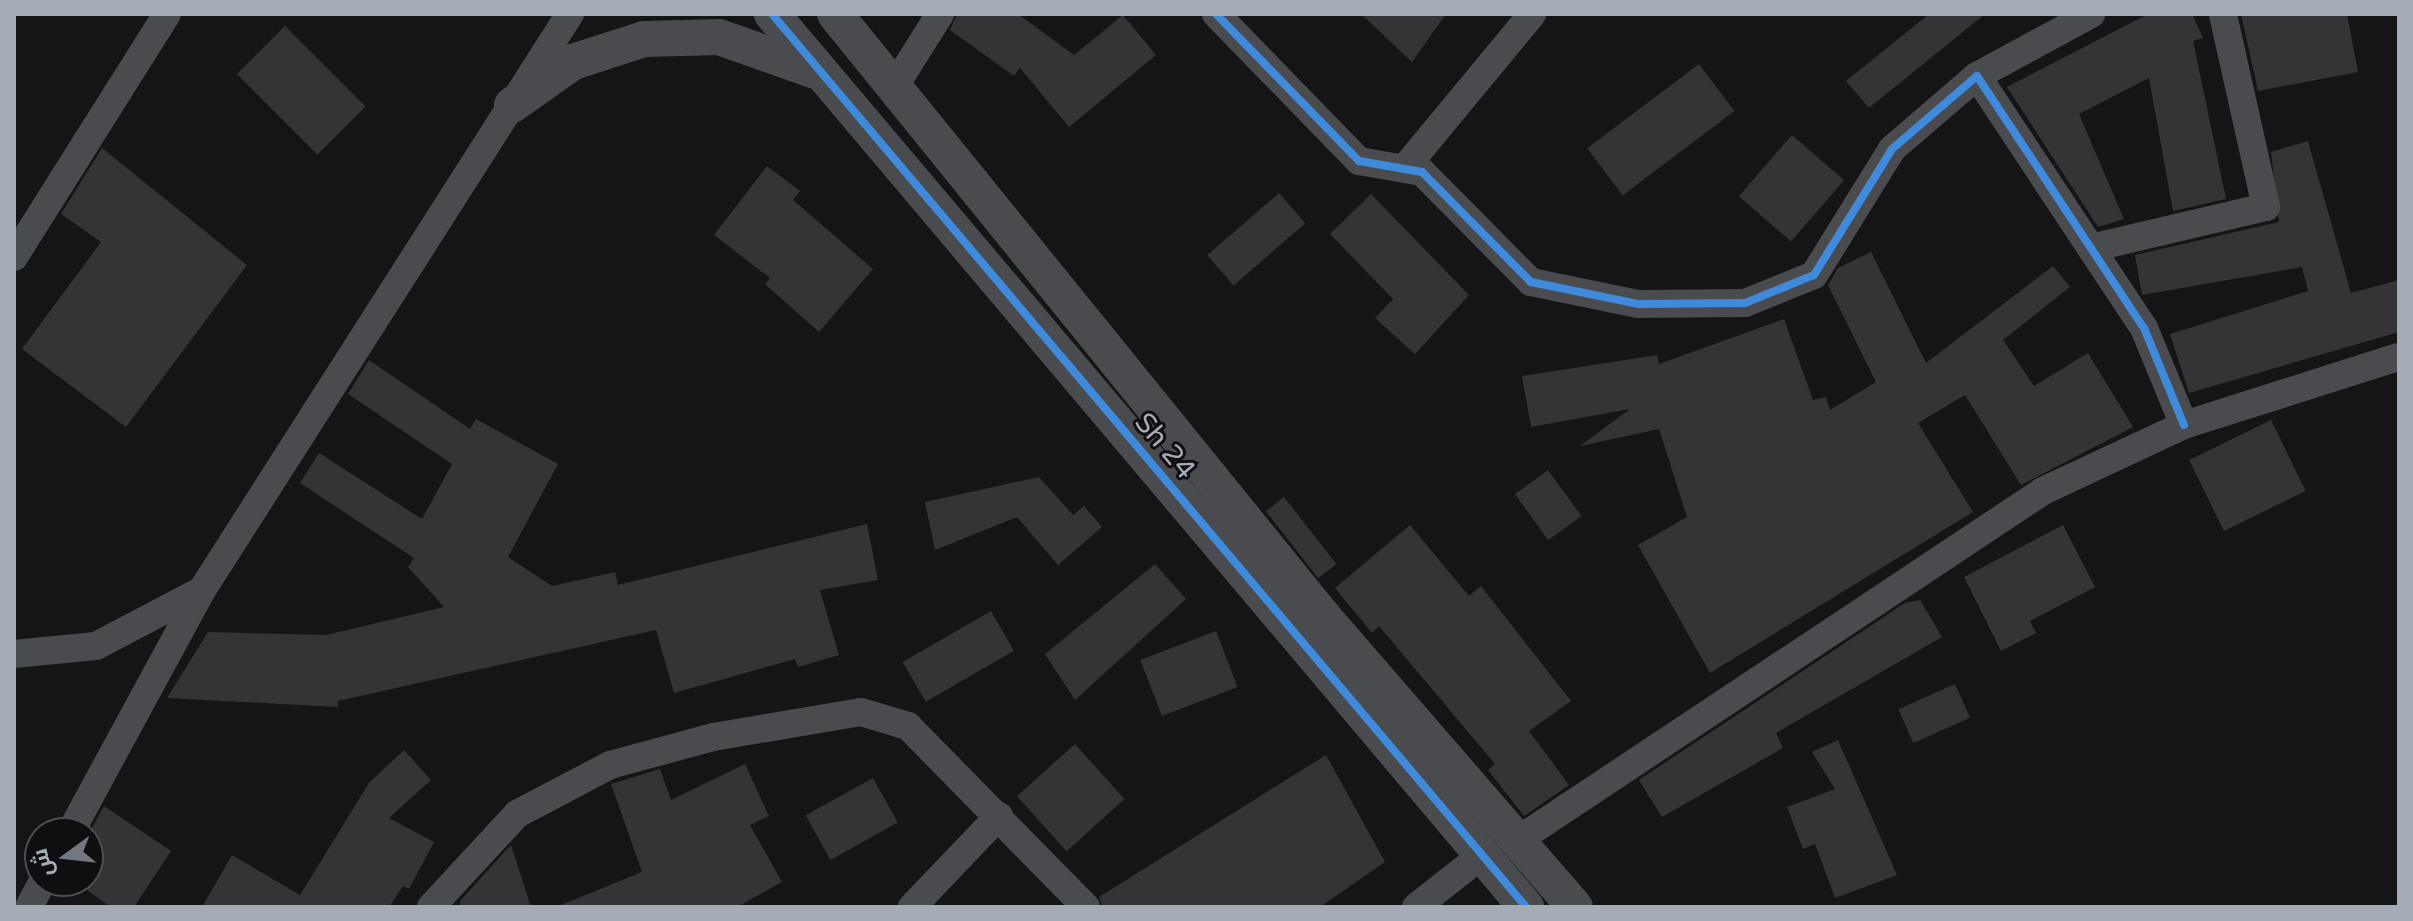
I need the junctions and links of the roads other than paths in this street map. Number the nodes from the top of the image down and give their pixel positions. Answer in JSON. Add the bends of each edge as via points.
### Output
{"nodes":[{"id":1,"x":167,"y":14,"type":"edge"},
{"id":2,"x":570,"y":14,"type":"edge"},
{"id":3,"x":772,"y":14,"type":"edge"},
{"id":4,"x":835,"y":14,"type":"edge"},
{"id":5,"x":940,"y":14,"type":"edge"},
{"id":6,"x":1532,"y":14,"type":"edge"},
{"id":7,"x":2091,"y":14,"type":"edge"},
{"id":8,"x":2223,"y":14,"type":"edge"},
{"id":9,"x":1223,"y":16,"type":"edge"},
{"id":10,"x":823,"y":75,"type":"junction"},
{"id":11,"x":1977,"y":76,"type":"junction"},
{"id":12,"x":896,"y":84,"type":"junction"},
{"id":13,"x":512,"y":105,"type":"junction"},
{"id":14,"x":1404,"y":169,"type":"junction"},
{"id":15,"x":2091,"y":248,"type":"junction"},
{"id":16,"x":14,"y":257,"type":"edge"},
{"id":17,"x":2399,"y":357,"type":"edge"},
{"id":18,"x":2184,"y":425,"type":"junction"},
{"id":19,"x":202,"y":590,"type":"junction"},
{"id":20,"x":14,"y":654,"type":"edge"},
{"id":21,"x":999,"y":816,"type":"junction"},
{"id":22,"x":79,"y":817,"type":"edge"},
{"id":23,"x":1518,"y":840,"type":"junction"},
{"id":24,"x":1482,"y":855,"type":"junction"},
{"id":25,"x":431,"y":907,"type":"edge"},
{"id":26,"x":912,"y":907,"type":"edge"},
{"id":27,"x":1086,"y":907,"type":"edge"},
{"id":28,"x":1416,"y":907,"type":"edge"},
{"id":29,"x":1526,"y":907,"type":"edge"},
{"id":30,"x":1575,"y":907,"type":"edge"}],
"edges":[{"from":1,"to":16,"type":"street"},
{"from":2,"to":13,"type":"street"},
{"from":3,"to":10,"type":"street","name":"Sh 24"},
{"from":4,"to":12,"type":"street","name":"Sh 24"},
{"from":5,"to":12,"type":"street"},
{"from":6,"to":14,"type":"street"},
{"from":7,"to":11,"type":"street"},
{"from":8,"to":15,"type":"street","via":[[2266,207]]},
{"from":9,"to":14,"type":"street","via":[[1359,161]]},
{"from":10,"to":13,"type":"street","via":[[719,37],[644,39],[573,62]]},
{"from":10,"to":24,"type":"street","name":"Sh 24"},
{"from":11,"to":14,"type":"street","via":[[1892,149],[1814,275],[1745,303],[1638,304],[1531,282],[1422,172]]},
{"from":11,"to":15,"type":"street"},
{"from":12,"to":23,"type":"street","name":"Sh 24","via":[[1322,615]]},
{"from":13,"to":19,"type":"street"},
{"from":15,"to":18,"type":"street","via":[[2144,328]]},
{"from":17,"to":18,"type":"street"},
{"from":18,"to":23,"type":"street","via":[[2043,491]]},
{"from":19,"to":20,"type":"street","via":[[96,646]]},
{"from":19,"to":22,"type":"street"},
{"from":21,"to":25,"type":"street","via":[[908,726],[861,712],[713,737],[610,765],[517,814]]},
{"from":21,"to":26,"type":"street"},
{"from":21,"to":27,"type":"street"},
{"from":23,"to":30,"type":"street","name":"Sh 24"},
{"from":24,"to":28,"type":"street"},
{"from":24,"to":29,"type":"street","name":"Sh 24"}]}
